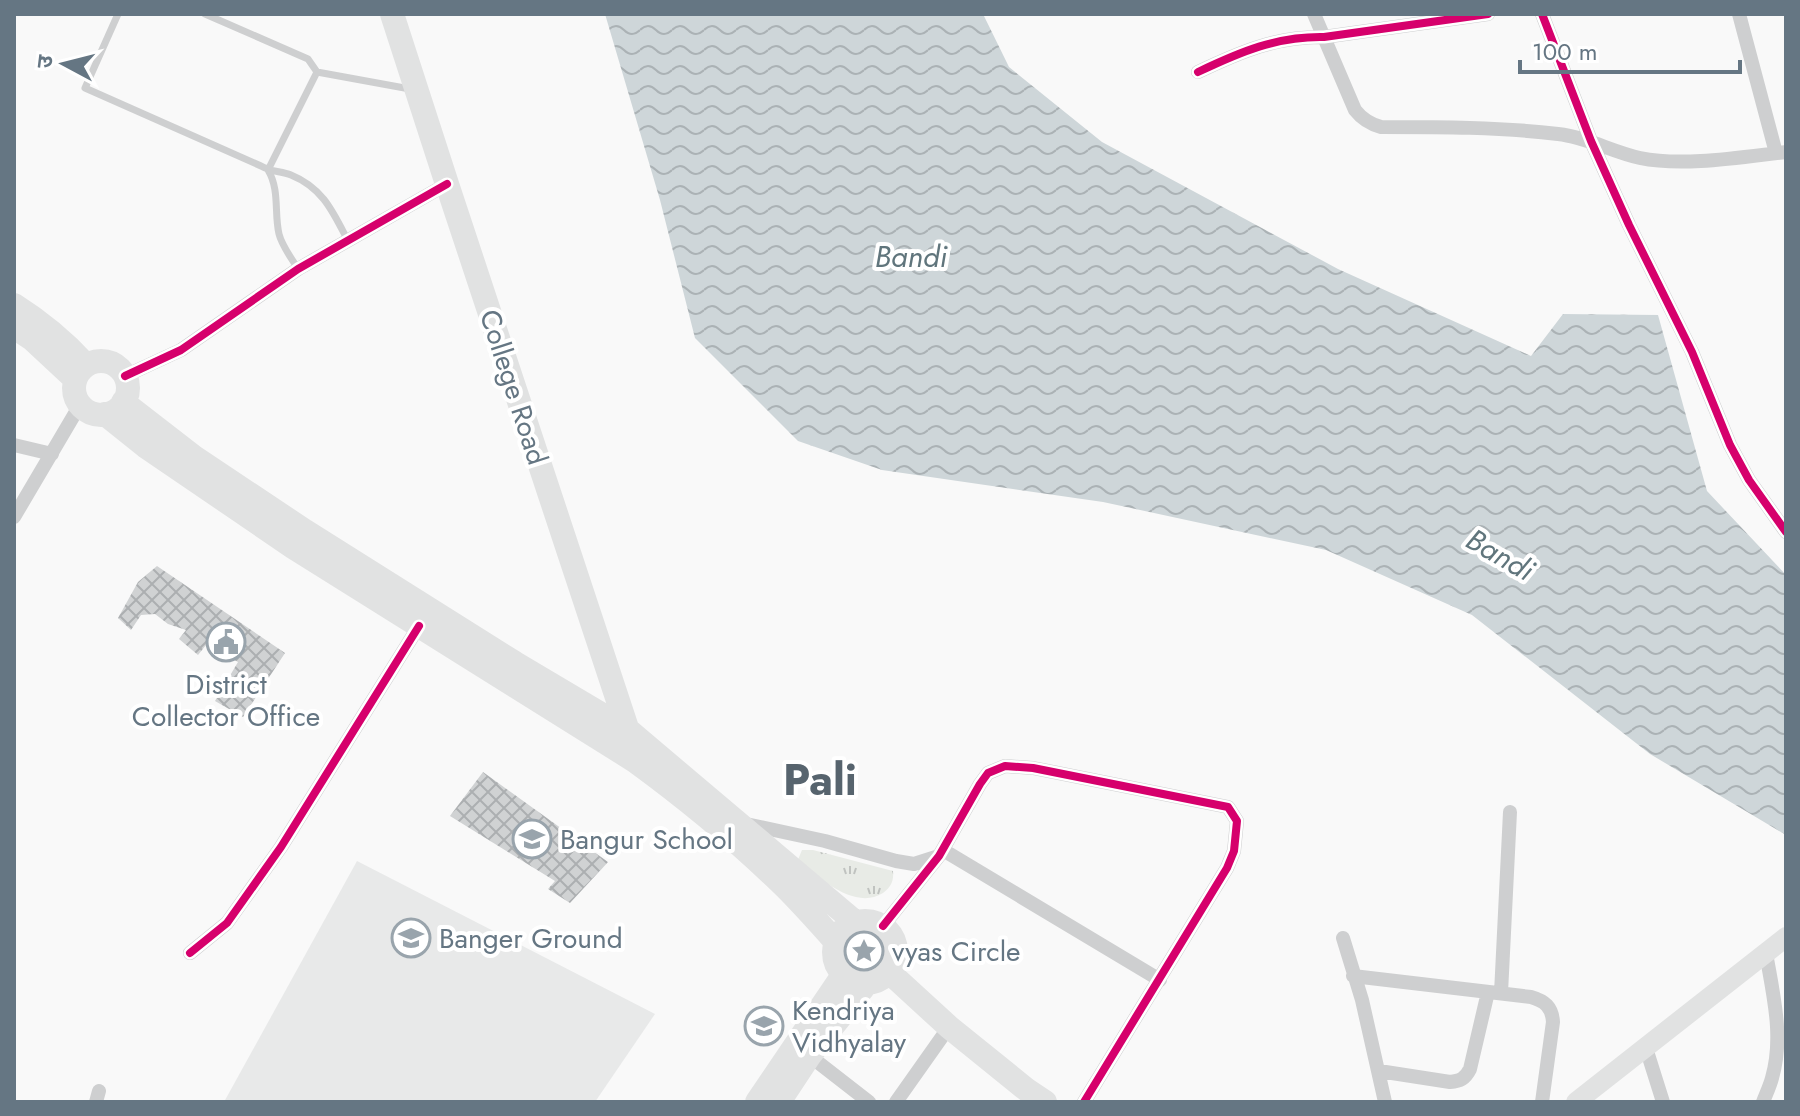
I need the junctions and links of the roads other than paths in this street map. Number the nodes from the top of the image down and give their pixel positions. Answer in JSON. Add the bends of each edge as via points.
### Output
{"nodes":[{"id":1,"x":118,"y":14,"type":"edge"},
{"id":2,"x":205,"y":14,"type":"edge"},
{"id":3,"x":392,"y":14,"type":"edge"},
{"id":4,"x":1314,"y":14,"type":"edge"},
{"id":5,"x":1488,"y":14,"type":"edge"},
{"id":6,"x":1542,"y":14,"type":"edge"},
{"id":7,"x":1739,"y":14,"type":"edge"},
{"id":8,"x":1324,"y":37,"type":"junction"},
{"id":9,"x":317,"y":72,"type":"junction"},
{"id":10,"x":1198,"y":72,"type":"dead end"},
{"id":11,"x":418,"y":91,"type":"junction"},
{"id":12,"x":1591,"y":141,"type":"junction"},
{"id":13,"x":1781,"y":152,"type":"edge"},
{"id":14,"x":268,"y":170,"type":"junction"},
{"id":15,"x":447,"y":184,"type":"junction"},
{"id":16,"x":348,"y":241,"type":"junction"},
{"id":17,"x":298,"y":269,"type":"junction"},
{"id":18,"x":14,"y":305,"type":"edge"},
{"id":19,"x":14,"y":327,"type":"edge"},
{"id":20,"x":80,"y":372,"type":"junction"},
{"id":21,"x":125,"y":376,"type":"junction"},
{"id":22,"x":80,"y":405,"type":"junction"},
{"id":23,"x":114,"y":408,"type":"junction"},
{"id":24,"x":14,"y":445,"type":"edge"},
{"id":25,"x":52,"y":454,"type":"junction"},
{"id":26,"x":14,"y":517,"type":"edge"},
{"id":27,"x":1786,"y":532,"type":"edge"},
{"id":28,"x":419,"y":626,"type":"junction"},
{"id":29,"x":628,"y":730,"type":"junction"},
{"id":30,"x":635,"y":761,"type":"junction"},
{"id":31,"x":1510,"y":812,"type":"dead end"},
{"id":32,"x":739,"y":822,"type":"junction"},
{"id":33,"x":941,"y":853,"type":"junction"},
{"id":34,"x":855,"y":922,"type":"junction"},
{"id":35,"x":883,"y":926,"type":"junction"},
{"id":36,"x":1786,"y":937,"type":"edge"},
{"id":37,"x":1343,"y":938,"type":"dead end"},
{"id":38,"x":835,"y":941,"type":"junction"},
{"id":39,"x":190,"y":953,"type":"dead end"},
{"id":40,"x":1766,"y":953,"type":"junction"},
{"id":41,"x":889,"y":972,"type":"junction"},
{"id":42,"x":843,"y":975,"type":"junction"},
{"id":43,"x":1353,"y":976,"type":"junction"},
{"id":44,"x":1160,"y":980,"type":"junction"},
{"id":45,"x":867,"y":983,"type":"junction"},
{"id":46,"x":1494,"y":993,"type":"junction"},
{"id":47,"x":949,"y":1027,"type":"junction"},
{"id":48,"x":1646,"y":1048,"type":"junction"},
{"id":49,"x":803,"y":1051,"type":"junction"},
{"id":50,"x":1379,"y":1071,"type":"junction"},
{"id":51,"x":757,"y":1102,"type":"edge"},
{"id":52,"x":779,"y":1102,"type":"edge"},
{"id":53,"x":869,"y":1102,"type":"edge"},
{"id":54,"x":896,"y":1102,"type":"edge"},
{"id":55,"x":1045,"y":1102,"type":"edge"},
{"id":56,"x":1084,"y":1102,"type":"edge"},
{"id":57,"x":1385,"y":1102,"type":"edge"},
{"id":58,"x":1542,"y":1102,"type":"edge"},
{"id":59,"x":1576,"y":1102,"type":"edge"},
{"id":60,"x":1663,"y":1102,"type":"edge"},
{"id":61,"x":1763,"y":1102,"type":"edge"}],
"edges":[{"from":1,"to":14,"type":"lane","via":[[85,88]]},
{"from":2,"to":9,"type":"lane","via":[[308,59]]},
{"from":3,"to":11,"type":"main road","name":"College Road"},
{"from":4,"to":8,"type":"street"},
{"from":5,"to":8,"type":"street"},
{"from":6,"to":12,"type":"street"},
{"from":7,"to":13,"type":"street"},
{"from":8,"to":10,"type":"street","via":[[1278,41]]},
{"from":8,"to":12,"type":"street","via":[[1355,110],[1373,125],[1505,129]]},
{"from":9,"to":11,"type":"lane"},
{"from":9,"to":14,"type":"lane"},
{"from":11,"to":15,"type":"main road","name":"College Road"},
{"from":12,"to":13,"type":"street","via":[[1656,160]]},
{"from":12,"to":27,"type":"street","via":[[1739,464]]},
{"from":14,"to":16,"type":"lane","via":[[288,173],[321,193]]},
{"from":14,"to":17,"type":"lane","via":[[276,193],[279,237]]},
{"from":15,"to":16,"type":"street"},
{"from":15,"to":29,"type":"main road","name":"College Road"},
{"from":16,"to":17,"type":"street"},
{"from":17,"to":21,"type":"street","via":[[181,350]]},
{"from":18,"to":20,"type":"main road","via":[[68,345]]},
{"from":19,"to":20,"type":"main road"},
{"from":20,"to":21,"type":"main road","via":[[103,361]]},
{"from":20,"to":22,"type":"main road","via":[[74,388]]},
{"from":21,"to":23,"type":"main road","via":[[127,394]]},
{"from":22,"to":23,"type":"main road","via":[[96,414]]},
{"from":22,"to":25,"type":"street"},
{"from":23,"to":28,"type":"main road","via":[[145,446]]},
{"from":23,"to":29,"type":"main road"},
{"from":24,"to":25,"type":"street"},
{"from":25,"to":26,"type":"street"},
{"from":28,"to":30,"type":"main road"},
{"from":28,"to":39,"type":"street","via":[[281,847],[227,923]]},
{"from":29,"to":30,"type":"main road","name":"College Road"},
{"from":29,"to":32,"type":"main road"},
{"from":30,"to":38,"type":"main road","via":[[723,831]]},
{"from":31,"to":46,"type":"street"},
{"from":32,"to":33,"type":"street","via":[[914,864]]},
{"from":32,"to":34,"type":"main road"},
{"from":33,"to":35,"type":"street"},
{"from":33,"to":44,"type":"street"},
{"from":33,"to":44,"type":"street","via":[[988,773],[1005,766],[1228,807],[1237,821],[1234,851]]},
{"from":34,"to":35,"type":"main road"},
{"from":34,"to":38,"type":"main road"},
{"from":35,"to":41,"type":"main road","via":[[896,947]]},
{"from":36,"to":40,"type":"street"},
{"from":37,"to":43,"type":"street"},
{"from":38,"to":42,"type":"main road","via":[[834,959]]},
{"from":40,"to":48,"type":"street"},
{"from":40,"to":61,"type":"street","via":[[1777,1046]]},
{"from":41,"to":45,"type":"main road"},
{"from":41,"to":47,"type":"main road"},
{"from":42,"to":45,"type":"main road"},
{"from":42,"to":49,"type":"main road"},
{"from":43,"to":46,"type":"street"},
{"from":43,"to":50,"type":"street"},
{"from":44,"to":56,"type":"street"},
{"from":45,"to":49,"type":"main road"},
{"from":46,"to":50,"type":"street","via":[[1464,1079],[1450,1082]]},
{"from":46,"to":58,"type":"street","via":[[1541,1000],[1552,1015]]},
{"from":47,"to":54,"type":"street"},
{"from":47,"to":55,"type":"main road"},
{"from":48,"to":59,"type":"street"},
{"from":48,"to":60,"type":"street"},
{"from":49,"to":51,"type":"main road"},
{"from":49,"to":52,"type":"main road"},
{"from":49,"to":53,"type":"street"},
{"from":50,"to":57,"type":"street"}]}
